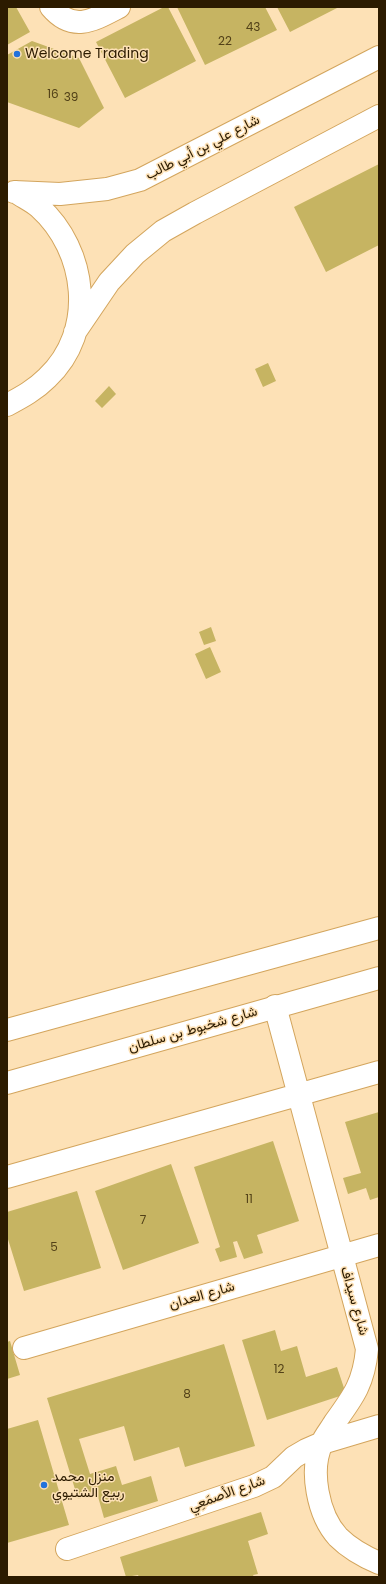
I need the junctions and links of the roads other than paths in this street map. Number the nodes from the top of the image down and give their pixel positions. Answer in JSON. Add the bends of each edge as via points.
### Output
{"nodes":[{"id":1,"x":51,"y":7,"type":"edge"},
{"id":2,"x":119,"y":7,"type":"edge"},
{"id":3,"x":379,"y":57,"type":"edge"},
{"id":4,"x":379,"y":116,"type":"edge"},
{"id":5,"x":11,"y":190,"type":"edge"},
{"id":6,"x":75,"y":332,"type":"junction"},
{"id":7,"x":7,"y":405,"type":"edge"},
{"id":8,"x":379,"y":928,"type":"edge"},
{"id":9,"x":379,"y":978,"type":"edge"},
{"id":10,"x":275,"y":1006,"type":"junction"},
{"id":11,"x":7,"y":1030,"type":"edge"},
{"id":12,"x":379,"y":1072,"type":"edge"},
{"id":13,"x":7,"y":1083,"type":"edge"},
{"id":14,"x":300,"y":1095,"type":"junction"},
{"id":15,"x":7,"y":1177,"type":"edge"},
{"id":16,"x":379,"y":1245,"type":"edge"},
{"id":17,"x":342,"y":1255,"type":"junction"},
{"id":18,"x":24,"y":1348,"type":"dead end"},
{"id":19,"x":379,"y":1426,"type":"edge"},
{"id":20,"x":322,"y":1443,"type":"junction"},
{"id":21,"x":67,"y":1549,"type":"dead end"},
{"id":22,"x":379,"y":1563,"type":"edge"}],
"edges":[{"from":1,"to":2,"type":"main road","via":[[62,18],[78,23],[96,19]]},
{"from":3,"to":5,"type":"main road","name":"شارع علي بن أبي طالب","via":[[140,180],[107,189],[60,194]]},
{"from":4,"to":6,"type":"main road","via":[[163,231],[135,254],[110,282]]},
{"from":5,"to":6,"type":"main road","via":[[38,206],[57,226],[71,250],[79,277],[81,304]]},
{"from":6,"to":7,"type":"main road","via":[[64,356],[48,377],[28,394]]},
{"from":8,"to":11,"type":"main road"},
{"from":9,"to":10,"type":"main road","name":"شارع شخبوط بن سلطان"},
{"from":10,"to":13,"type":"main road","name":"شارع شخبوط بن سلطان"},
{"from":10,"to":14,"type":"main road","name":"شارع سيداف"},
{"from":12,"to":14,"type":"main road"},
{"from":14,"to":15,"type":"main road"},
{"from":14,"to":17,"type":"main road","name":"شارع سيداف"},
{"from":16,"to":17,"type":"main road","name":"شارع العدان"},
{"from":17,"to":18,"type":"main road","name":"شارع العدان"},
{"from":17,"to":20,"type":"main road","name":"شارع سيداف","via":[[367,1349],[365,1369],[356,1391]]},
{"from":19,"to":20,"type":"main road","name":"شارع الأصمَعِي"},
{"from":20,"to":21,"type":"main road","name":"شارع الأصمَعِي","via":[[294,1457],[273,1477],[254,1486]]},
{"from":20,"to":22,"type":"main road","name":"شارع سيداف","via":[[316,1478],[321,1509],[338,1537]]}]}
